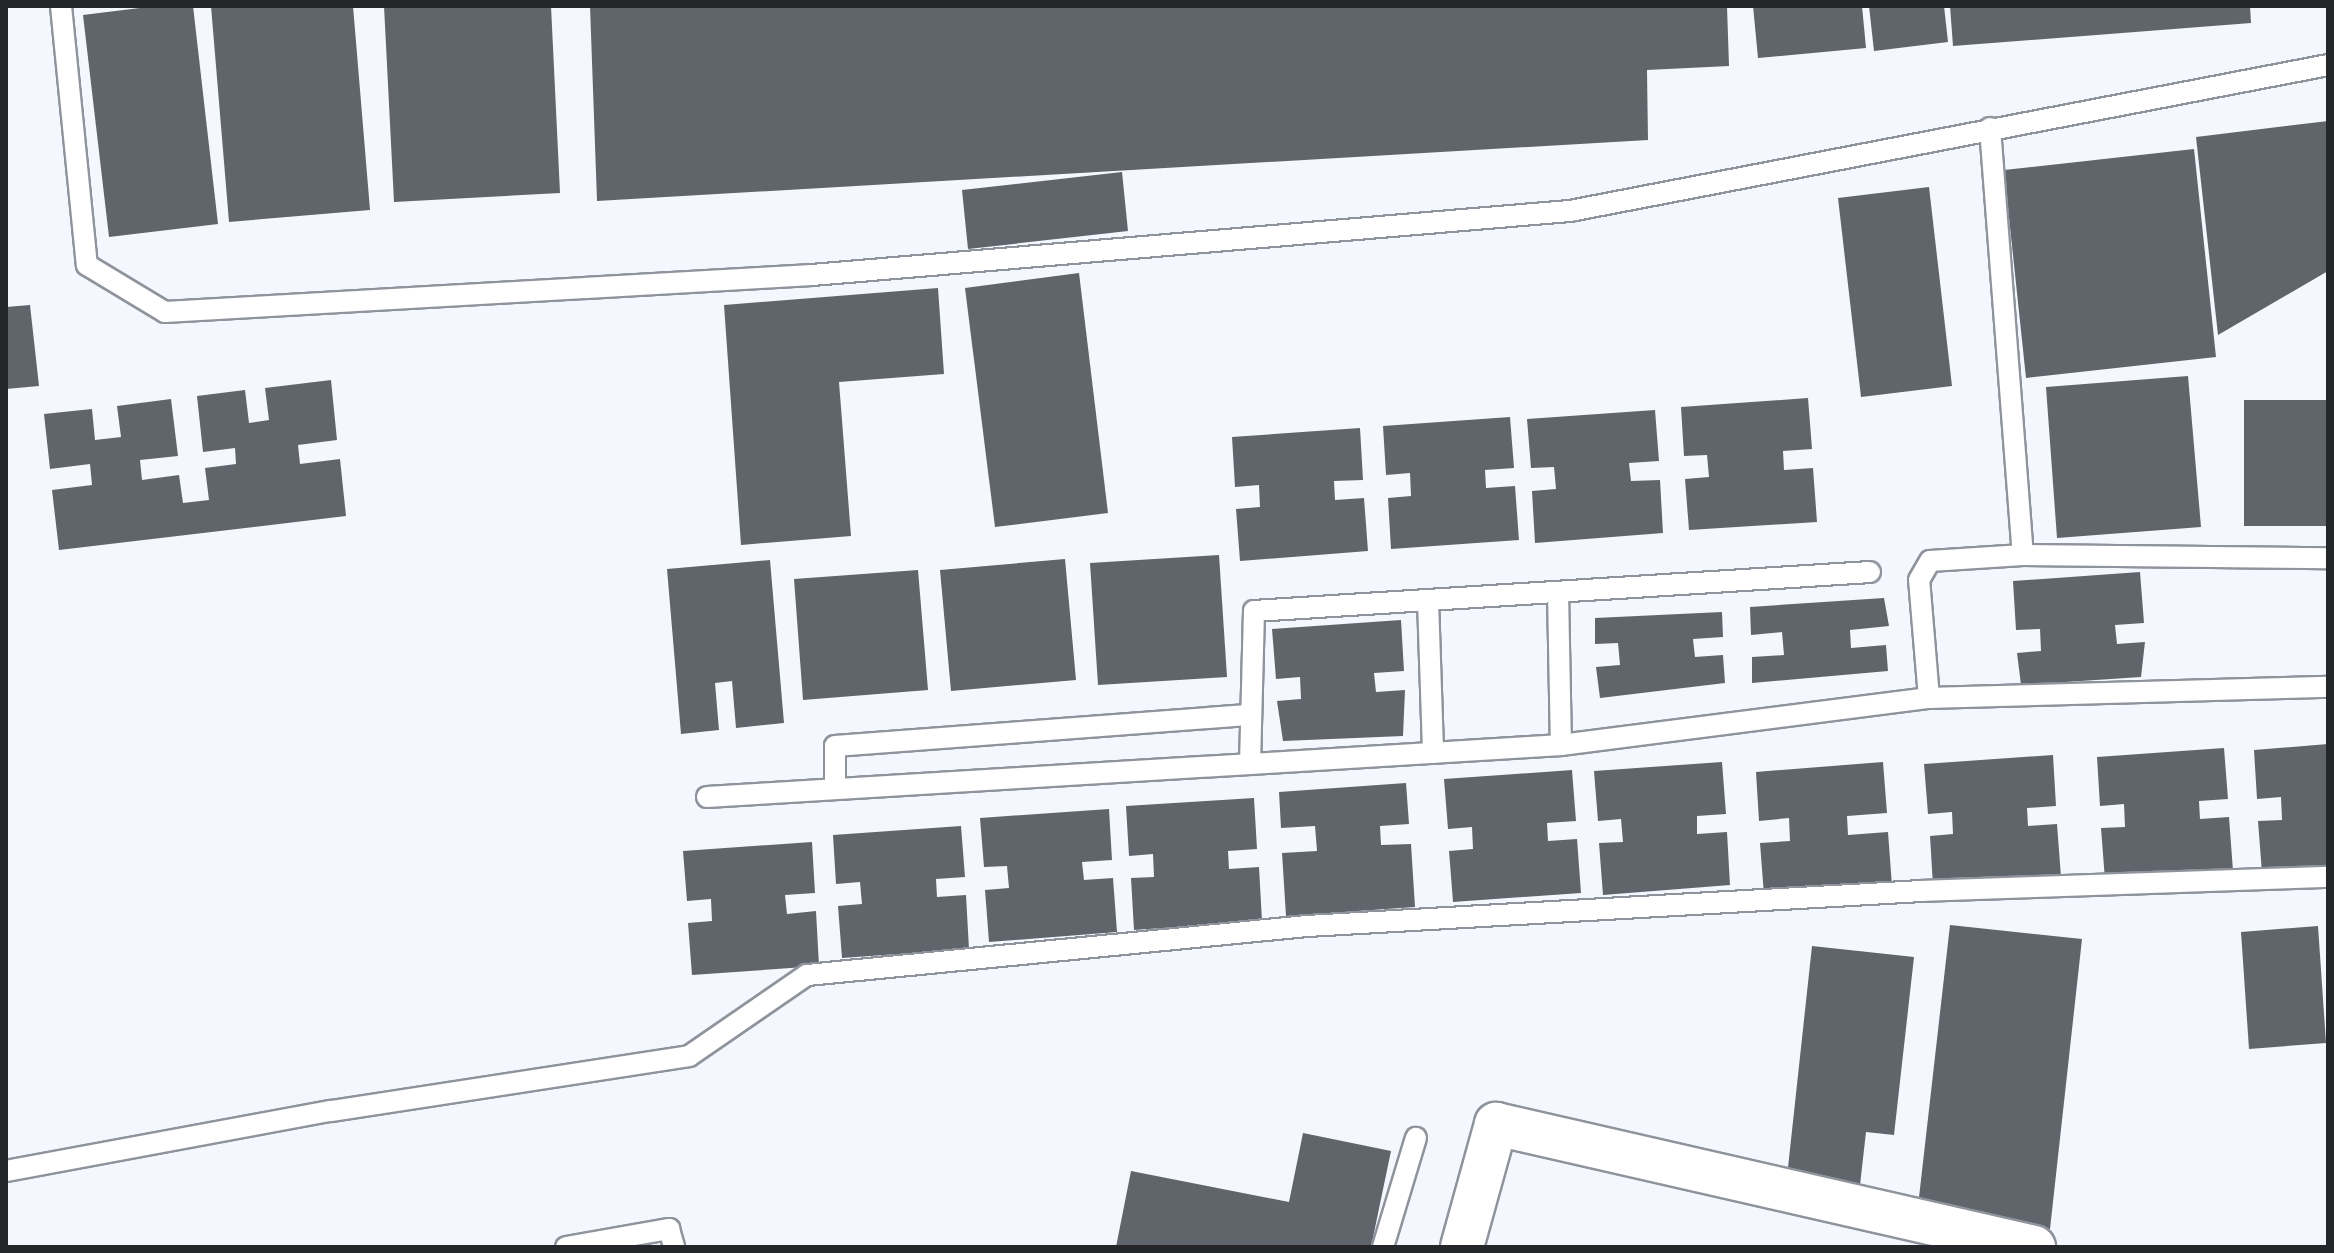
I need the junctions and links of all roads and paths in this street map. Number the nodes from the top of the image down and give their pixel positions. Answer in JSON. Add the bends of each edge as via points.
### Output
{"nodes":[{"id":1,"x":61,"y":6,"type":"edge"},
{"id":2,"x":2328,"y":65,"type":"edge"},
{"id":3,"x":1990,"y":128,"type":"junction"},
{"id":4,"x":2023,"y":555,"type":"junction"},
{"id":5,"x":2328,"y":558,"type":"edge"},
{"id":6,"x":1870,"y":572,"type":"dead end"},
{"id":7,"x":1558,"y":592,"type":"junction"},
{"id":8,"x":1428,"y":600,"type":"junction"},
{"id":9,"x":2328,"y":687,"type":"edge"},
{"id":10,"x":1929,"y":698,"type":"junction"},
{"id":11,"x":1251,"y":715,"type":"junction"},
{"id":12,"x":1561,"y":745,"type":"junction"},
{"id":13,"x":1433,"y":753,"type":"junction"},
{"id":14,"x":1250,"y":764,"type":"junction"},
{"id":15,"x":835,"y":789,"type":"junction"},
{"id":16,"x":707,"y":797,"type":"dead end"},
{"id":17,"x":2328,"y":877,"type":"edge"},
{"id":18,"x":1416,"y":1138,"type":"dead end"},
{"id":19,"x":6,"y":1171,"type":"edge"},
{"id":20,"x":566,"y":1247,"type":"edge"},
{"id":21,"x":674,"y":1247,"type":"edge"},
{"id":22,"x":1383,"y":1247,"type":"edge"},
{"id":23,"x":1462,"y":1247,"type":"edge"},
{"id":24,"x":2034,"y":1247,"type":"edge"}],
"edges":[{"from":1,"to":3,"type":"lane","via":[[87,265],[165,312],[812,275],[1570,211]]},
{"from":2,"to":3,"type":"lane"},
{"from":3,"to":4,"type":"lane"},
{"from":4,"to":5,"type":"lane"},
{"from":4,"to":10,"type":"lane","via":[[1930,561],[1919,580]]},
{"from":6,"to":7,"type":"lane"},
{"from":7,"to":8,"type":"lane"},
{"from":7,"to":12,"type":"lane"},
{"from":8,"to":11,"type":"lane","via":[[1254,611]]},
{"from":8,"to":13,"type":"lane"},
{"from":9,"to":10,"type":"lane"},
{"from":10,"to":12,"type":"lane"},
{"from":11,"to":14,"type":"lane"},
{"from":11,"to":15,"type":"lane","via":[[835,746]]},
{"from":12,"to":13,"type":"lane"},
{"from":13,"to":14,"type":"lane"},
{"from":14,"to":15,"type":"lane"},
{"from":15,"to":16,"type":"lane"},
{"from":17,"to":19,"type":"lane","via":[[1922,891],[1323,925],[807,975],[689,1056],[331,1111]]},
{"from":18,"to":22,"type":"lane"},
{"from":20,"to":21,"type":"lane","via":[[669,1229]]},
{"from":23,"to":24,"type":"street","via":[[1496,1124]]}]}
